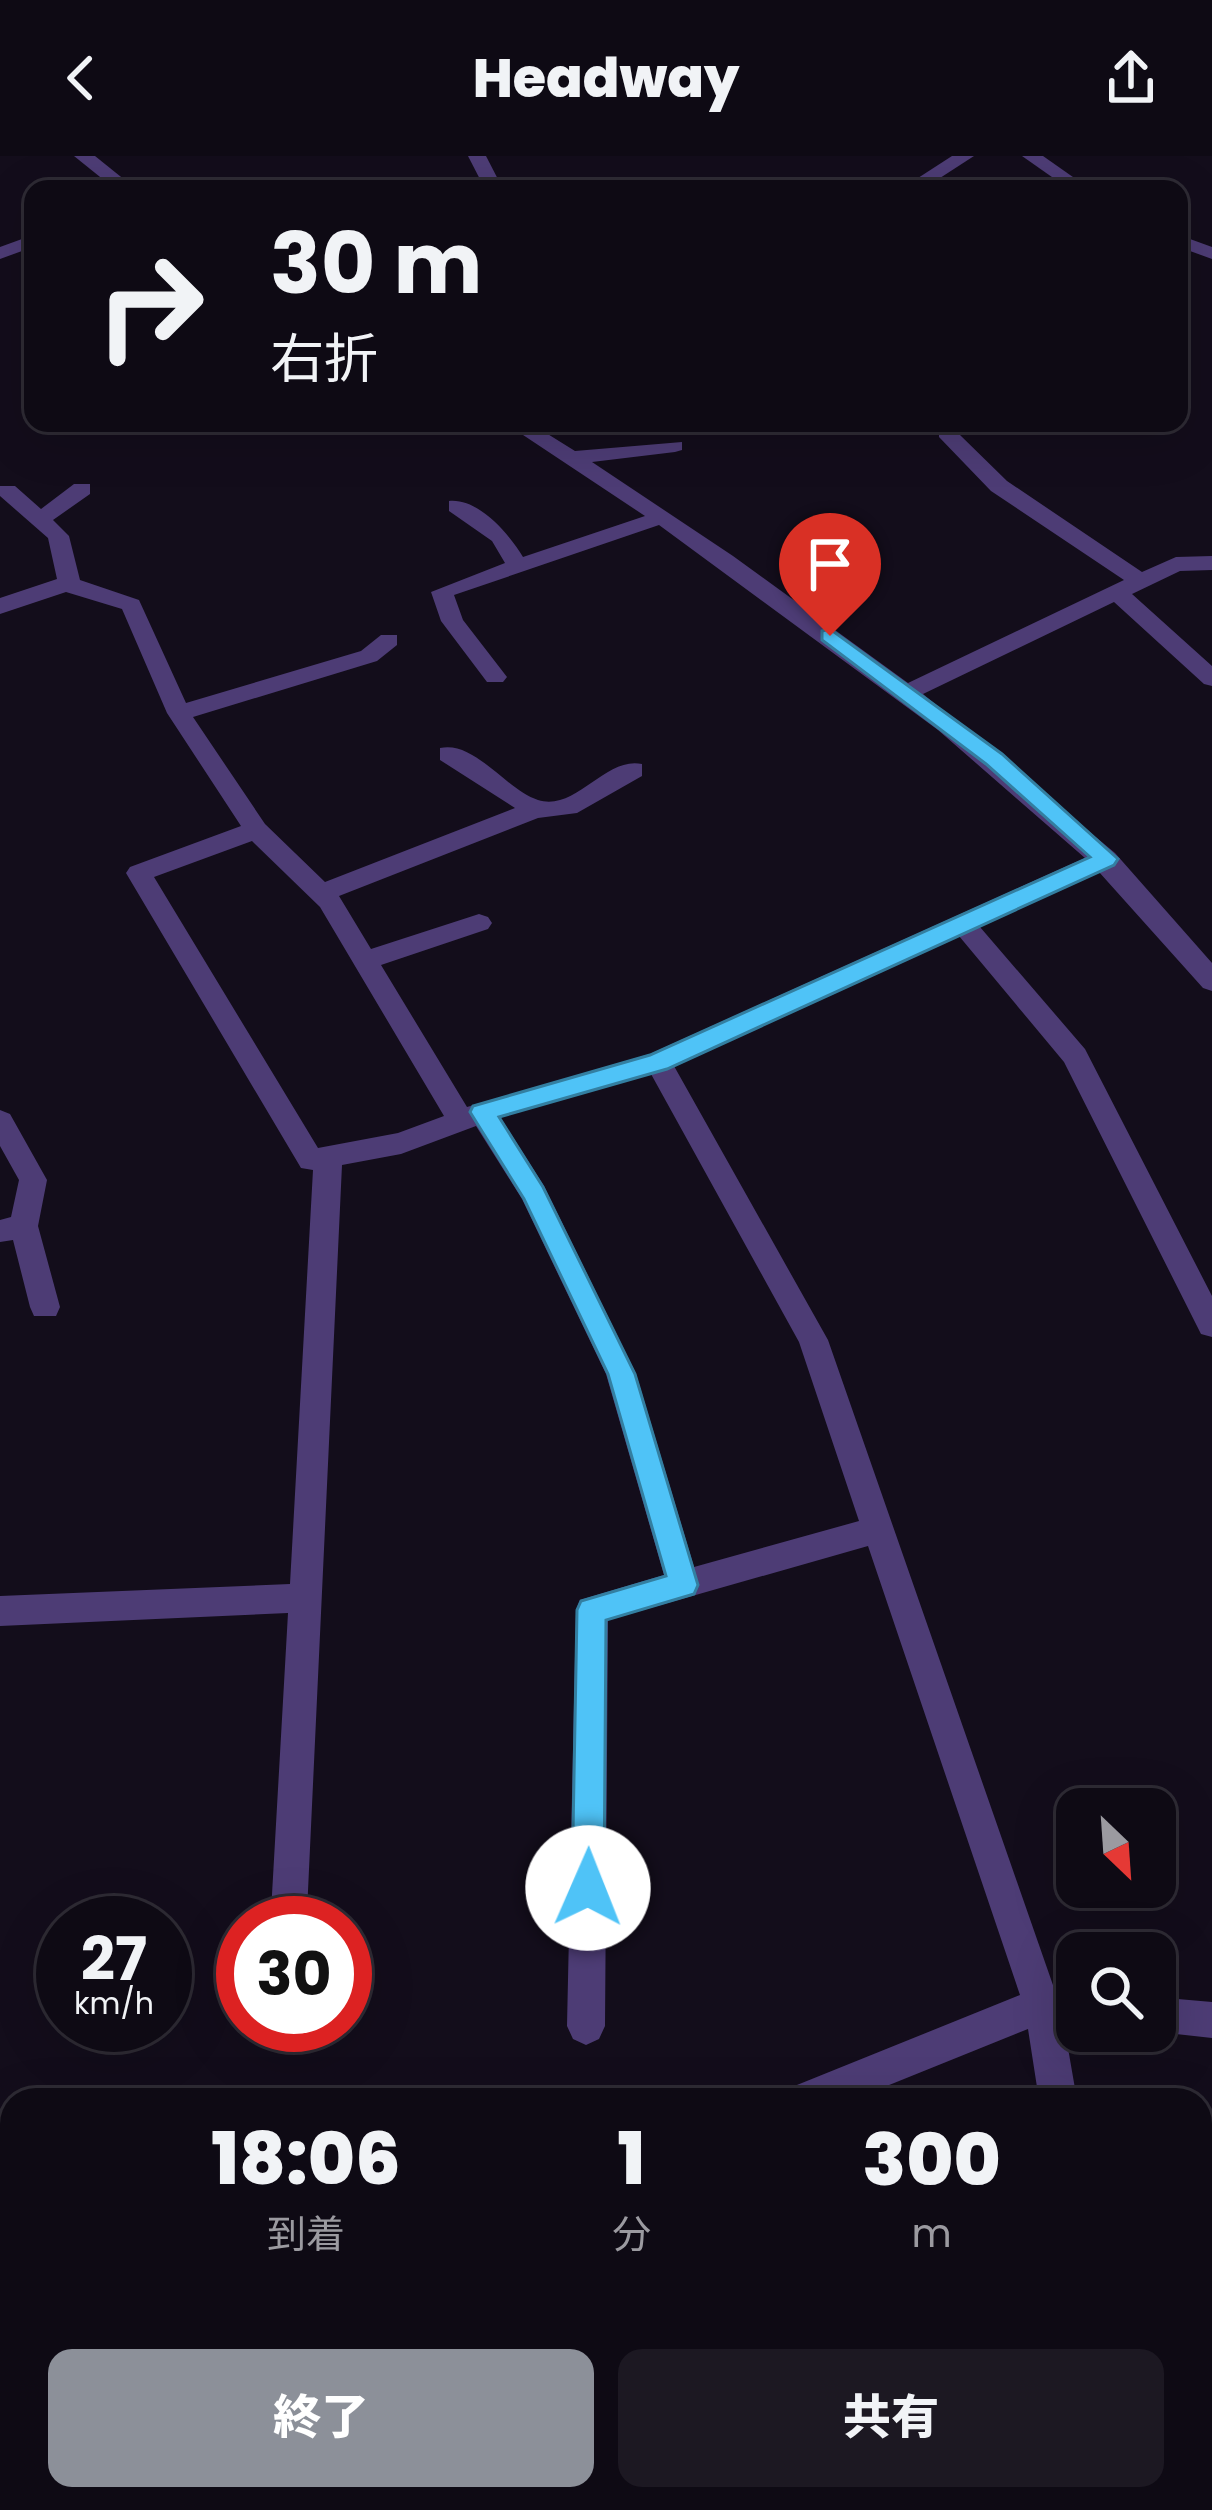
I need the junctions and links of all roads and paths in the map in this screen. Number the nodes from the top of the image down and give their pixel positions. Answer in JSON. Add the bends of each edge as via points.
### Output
{"nodes":[{"id":1,"x":83,"y":156,"type":"edge"},
{"id":2,"x":965,"y":156,"type":"edge"},
{"id":3,"x":1031,"y":156,"type":"edge"},
{"id":4,"x":115,"y":180,"type":"edge"},
{"id":5,"x":925,"y":180,"type":"edge"},
{"id":6,"x":1063,"y":180,"type":"edge"},
{"id":7,"x":530,"y":432,"type":"edge"},
{"id":8,"x":556,"y":432,"type":"edge"},
{"id":9,"x":949,"y":432,"type":"edge"},
{"id":10,"x":675,"y":446,"type":"dead end"},
{"id":11,"x":566,"y":454,"type":"junction"},
{"id":12,"x":82,"y":489,"type":"dead end"},
{"id":13,"x":7,"y":491,"type":"dead end"},
{"id":14,"x":457,"y":506,"type":"dead end"},
{"id":15,"x":663,"y":517,"type":"junction"},
{"id":16,"x":40,"y":520,"type":"junction"},
{"id":17,"x":1212,"y":563,"type":"edge"},
{"id":18,"x":518,"y":566,"type":"junction"},
{"id":19,"x":1140,"y":581,"type":"junction"},
{"id":20,"x":69,"y":582,"type":"junction"},
{"id":21,"x":1116,"y":592,"type":"junction"},
{"id":22,"x":0,"y":607,"type":"edge"},
{"id":23,"x":389,"y":640,"type":"dead end"},
{"id":24,"x":495,"y":677,"type":"dead end"},
{"id":25,"x":1212,"y":680,"type":"edge"},
{"id":26,"x":907,"y":693,"type":"junction"},
{"id":27,"x":179,"y":713,"type":"junction"},
{"id":28,"x":449,"y":754,"type":"dead end"},
{"id":29,"x":633,"y":770,"type":"dead end"},
{"id":30,"x":535,"y":809,"type":"junction"},
{"id":31,"x":256,"y":830,"type":"junction"},
{"id":32,"x":1106,"y":859,"type":"junction"},
{"id":33,"x":321,"y":893,"type":"junction"},
{"id":34,"x":479,"y":923,"type":"dead end"},
{"id":35,"x":963,"y":924,"type":"junction"},
{"id":36,"x":1200,"y":949,"type":"edge"},
{"id":37,"x":365,"y":961,"type":"junction"},
{"id":38,"x":1212,"y":981,"type":"edge"},
{"id":39,"x":658,"y":1062,"type":"junction"},
{"id":40,"x":471,"y":1116,"type":"junction"},
{"id":41,"x":0,"y":1121,"type":"edge"},
{"id":42,"x":328,"y":1157,"type":"junction"},
{"id":43,"x":12,"y":1228,"type":"edge"},
{"id":44,"x":45,"y":1307,"type":"dead end"},
{"id":45,"x":1212,"y":1325,"type":"edge"},
{"id":46,"x":879,"y":1529,"type":"junction"},
{"id":47,"x":683,"y":1585,"type":"junction"},
{"id":48,"x":305,"y":1598,"type":"junction"},
{"id":49,"x":0,"y":1611,"type":"edge"},
{"id":50,"x":290,"y":1896,"type":"edge"},
{"id":51,"x":1056,"y":1995,"type":"edge"},
{"id":52,"x":1056,"y":2007,"type":"edge"},
{"id":53,"x":1176,"y":2016,"type":"edge"},
{"id":54,"x":1212,"y":2020,"type":"edge"},
{"id":55,"x":586,"y":2026,"type":"dead end"},
{"id":56,"x":1059,"y":2052,"type":"edge"},
{"id":57,"x":838,"y":2088,"type":"edge"},
{"id":58,"x":1058,"y":2088,"type":"edge"}],
"edges":[{"from":1,"to":4,"type":"street"},
{"from":2,"to":5,"type":"street"},
{"from":3,"to":6,"type":"street"},
{"from":7,"to":11,"type":"street"},
{"from":8,"to":11,"type":"street"},
{"from":9,"to":19,"type":"street","via":[[999,486]]},
{"from":10,"to":11,"type":"street"},
{"from":11,"to":15,"type":"street"},
{"from":12,"to":16,"type":"street"},
{"from":13,"to":16,"type":"street"},
{"from":14,"to":18,"type":"street","via":[[500,537]]},
{"from":15,"to":18,"type":"street"},
{"from":15,"to":26,"type":"street"},
{"from":16,"to":20,"type":"street","via":[[58,536]]},
{"from":17,"to":19,"type":"street","via":[[1176,564]]},
{"from":18,"to":24,"type":"street","via":[[442,592],[452,621]]},
{"from":19,"to":21,"type":"street"},
{"from":20,"to":22,"type":"street"},
{"from":20,"to":27,"type":"street","via":[[131,605]]},
{"from":21,"to":25,"type":"street"},
{"from":21,"to":26,"type":"street"},
{"from":23,"to":27,"type":"street","via":[[369,656]]},
{"from":26,"to":32,"type":"street"},
{"from":27,"to":31,"type":"street"},
{"from":28,"to":30,"type":"street"},
{"from":29,"to":30,"type":"street","via":[[568,807]]},
{"from":30,"to":33,"type":"street"},
{"from":31,"to":33,"type":"street"},
{"from":31,"to":42,"type":"street","via":[[139,873],[311,1160]]},
{"from":32,"to":35,"type":"street"},
{"from":32,"to":36,"type":"street"},
{"from":33,"to":37,"type":"street"},
{"from":34,"to":37,"type":"street"},
{"from":35,"to":39,"type":"street"},
{"from":35,"to":45,"type":"street","via":[[1075,1056]]},
{"from":36,"to":38,"type":"street"},
{"from":37,"to":40,"type":"street"},
{"from":39,"to":40,"type":"street"},
{"from":39,"to":46,"type":"street","via":[[813,1340]]},
{"from":40,"to":42,"type":"street","via":[[400,1144]]},
{"from":40,"to":47,"type":"street","via":[[534,1194],[622,1374]]},
{"from":41,"to":43,"type":"street","via":[[33,1180]]},
{"from":42,"to":48,"type":"street"},
{"from":43,"to":44,"type":"street"},
{"from":46,"to":47,"type":"street"},
{"from":46,"to":51,"type":"street"},
{"from":47,"to":55,"type":"street","via":[[592,1610]]},
{"from":48,"to":49,"type":"street"},
{"from":48,"to":50,"type":"street"},
{"from":52,"to":57,"type":"street"},
{"from":53,"to":54,"type":"street"},
{"from":56,"to":58,"type":"street"}]}
